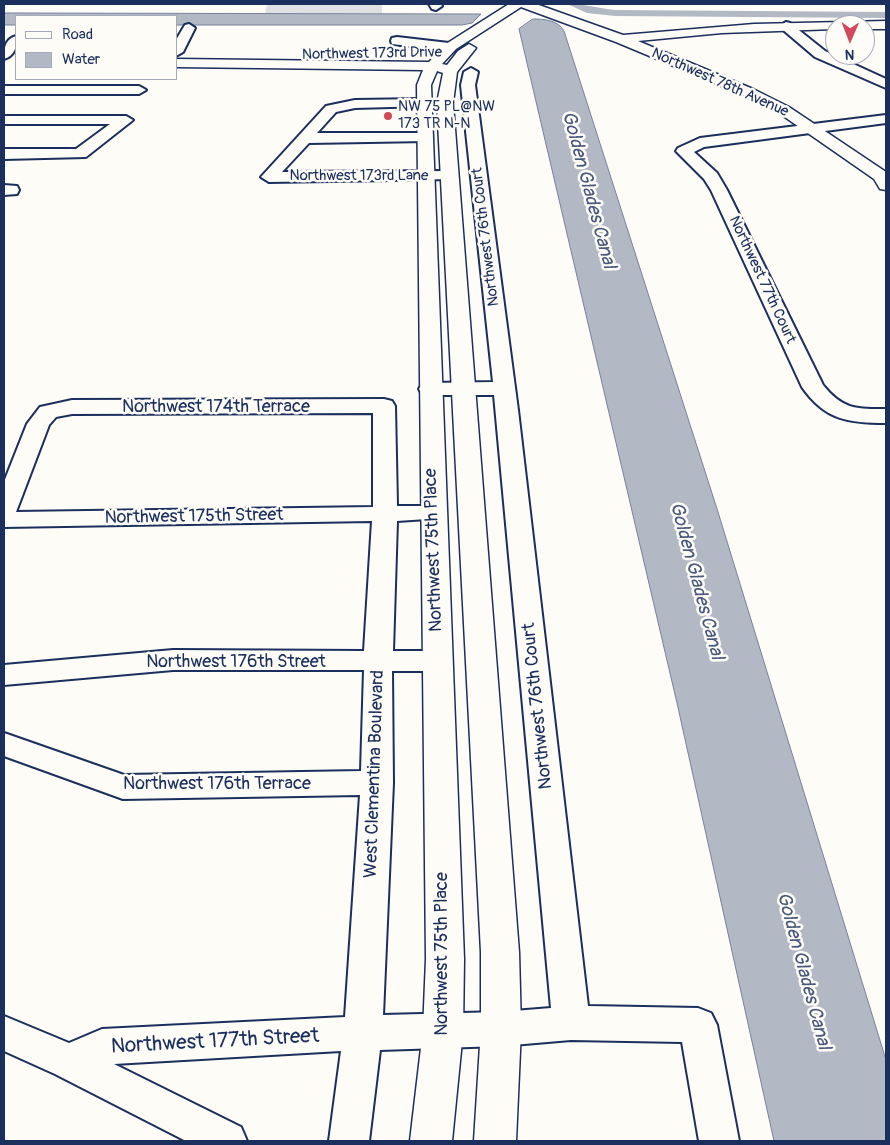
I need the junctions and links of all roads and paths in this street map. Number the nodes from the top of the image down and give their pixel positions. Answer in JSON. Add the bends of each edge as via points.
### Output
{"nodes":[{"id":1,"x":523,"y":6,"type":"edge"},
{"id":2,"x":557,"y":11,"type":"edge"},
{"id":3,"x":886,"y":25,"type":"edge"},
{"id":4,"x":786,"y":26,"type":"junction"},
{"id":5,"x":189,"y":28,"type":"dead end"},
{"id":6,"x":621,"y":39,"type":"junction"},
{"id":7,"x":15,"y":41,"type":"edge"},
{"id":8,"x":397,"y":41,"type":"dead end"},
{"id":9,"x":449,"y":47,"type":"junction"},
{"id":10,"x":178,"y":48,"type":"edge"},
{"id":11,"x":4,"y":56,"type":"edge"},
{"id":12,"x":178,"y":63,"type":"edge"},
{"id":13,"x":851,"y":67,"type":"junction"},
{"id":14,"x":886,"y":68,"type":"edge"},
{"id":15,"x":178,"y":71,"type":"edge"},
{"id":16,"x":449,"y":75,"type":"junction"},
{"id":17,"x":67,"y":84,"type":"edge"},
{"id":18,"x":886,"y":84,"type":"edge"},
{"id":19,"x":4,"y":90,"type":"edge"},
{"id":20,"x":139,"y":90,"type":"dead end"},
{"id":21,"x":423,"y":103,"type":"junction"},
{"id":22,"x":886,"y":119,"type":"edge"},
{"id":23,"x":4,"y":120,"type":"edge"},
{"id":24,"x":42,"y":120,"type":"junction"},
{"id":25,"x":811,"y":128,"type":"junction"},
{"id":26,"x":306,"y":138,"type":"junction"},
{"id":27,"x":424,"y":138,"type":"junction"},
{"id":28,"x":4,"y":154,"type":"edge"},
{"id":29,"x":437,"y":176,"type":"junction"},
{"id":30,"x":886,"y":185,"type":"edge"},
{"id":31,"x":463,"y":388,"type":"junction"},
{"id":32,"x":504,"y":388,"type":"junction"},
{"id":33,"x":430,"y":389,"type":"junction"},
{"id":34,"x":384,"y":406,"type":"joint"},
{"id":35,"x":886,"y":416,"type":"edge"},
{"id":36,"x":4,"y":512,"type":"edge"},
{"id":37,"x":385,"y":513,"type":"junction"},
{"id":38,"x":433,"y":513,"type":"junction"},
{"id":39,"x":4,"y":520,"type":"edge"},
{"id":40,"x":474,"y":552,"type":"junction"},
{"id":41,"x":437,"y":661,"type":"junction"},
{"id":42,"x":378,"y":662,"type":"junction"},
{"id":43,"x":4,"y":675,"type":"edge"},
{"id":44,"x":4,"y":744,"type":"edge"},
{"id":45,"x":378,"y":783,"type":"junction"},
{"id":46,"x":571,"y":1023,"type":"junction"},
{"id":47,"x":502,"y":1029,"type":"junction"},
{"id":48,"x":443,"y":1031,"type":"junction"},
{"id":49,"x":4,"y":1033,"type":"edge"},
{"id":50,"x":363,"y":1033,"type":"junction"},
{"id":51,"x":69,"y":1062,"type":"junction"},
{"id":52,"x":227,"y":1141,"type":"edge"},
{"id":53,"x":349,"y":1141,"type":"edge"},
{"id":54,"x":431,"y":1141,"type":"edge"},
{"id":55,"x":494,"y":1141,"type":"edge"},
{"id":56,"x":719,"y":1141,"type":"edge"}],
"edges":[{"from":1,"to":2,"type":"street"},
{"from":1,"to":2,"type":"street","name":"Northwest 78th Avenue"},
{"from":1,"to":9,"type":"street"},
{"from":1,"to":16,"type":"street","via":[[458,59]]},
{"from":2,"to":6,"type":"street","name":"Northwest 78th Avenue"},
{"from":3,"to":4,"type":"street"},
{"from":4,"to":6,"type":"street"},
{"from":4,"to":13,"type":"street","via":[[820,54]]},
{"from":5,"to":10,"type":"street"},
{"from":6,"to":25,"type":"street","name":"Northwest 78th Avenue","via":[[748,92]]},
{"from":7,"to":11,"type":"street"},
{"from":8,"to":9,"type":"street"},
{"from":9,"to":16,"type":"street"},
{"from":12,"to":16,"type":"street","name":"Northwest 173rd Drive"},
{"from":13,"to":14,"type":"street"},
{"from":13,"to":18,"type":"street"},
{"from":15,"to":16,"type":"street","name":"Northwest 173rd Drive"},
{"from":16,"to":21,"type":"street","name":"Northwest 75th Place","via":[[424,85]]},
{"from":16,"to":29,"type":"street","name":"Northwest 75th Place"},
{"from":16,"to":32,"type":"street","name":"Northwest 76th Court"},
{"from":17,"to":19,"type":"street"},
{"from":17,"to":20,"type":"street"},
{"from":17,"to":24,"type":"street"},
{"from":21,"to":26,"type":"street","via":[[340,106],[331,109]]},
{"from":21,"to":27,"type":"street","name":"Northwest 75th Place"},
{"from":22,"to":25,"type":"street"},
{"from":23,"to":24,"type":"street"},
{"from":24,"to":28,"type":"street","via":[[126,120],[80,154]]},
{"from":25,"to":30,"type":"street","name":"Northwest 78th Avenue","via":[[880,176]]},
{"from":25,"to":35,"type":"street","name":"Northwest 77th Court","via":[[700,142],[684,151],[711,176],[719,190],[813,387],[825,403],[838,411],[859,416]]},
{"from":26,"to":27,"type":"street"},
{"from":26,"to":29,"type":"street","name":"Northwest 173rd Lane","via":[[269,176]]},
{"from":27,"to":29,"type":"street","name":"Northwest 75th Place"},
{"from":29,"to":31,"type":"street","name":"Northwest 75th Place"},
{"from":29,"to":33,"type":"street","name":"Northwest 75th Place"},
{"from":31,"to":32,"type":"street"},
{"from":31,"to":33,"type":"street"},
{"from":31,"to":40,"type":"street","name":"Northwest 75th Place"},
{"from":32,"to":46,"type":"street","name":"Northwest 76th Court"},
{"from":33,"to":38,"type":"street","name":"Northwest 75th Place"},
{"from":34,"to":36,"type":"street","name":"Northwest 174th Terrace","via":[[72,407],[48,412],[38,424]]},
{"from":34,"to":37,"type":"street","name":"West Clementina Boulevard"},
{"from":37,"to":38,"type":"street","name":"Northwest 175th Street"},
{"from":37,"to":39,"type":"street","name":"Northwest 175th Street"},
{"from":37,"to":42,"type":"street","name":"West Clementina Boulevard"},
{"from":38,"to":40,"type":"street","via":[[445,514],[452,519]]},
{"from":38,"to":41,"type":"street","name":"Northwest 75th Place"},
{"from":40,"to":47,"type":"street","name":"Northwest 75th Place","via":[[500,952]]},
{"from":41,"to":42,"type":"street","name":"Northwest 176th Street"},
{"from":41,"to":48,"type":"street","name":"Northwest 75th Place","via":[[445,959]]},
{"from":42,"to":43,"type":"street","name":"Northwest 176th Street","via":[[173,660]]},
{"from":42,"to":45,"type":"street","name":"West Clementina Boulevard"},
{"from":44,"to":45,"type":"street","name":"Northwest 176th Terrace","via":[[123,787]]},
{"from":45,"to":50,"type":"street","name":"West Clementina Boulevard"},
{"from":46,"to":47,"type":"street"},
{"from":46,"to":56,"type":"street","via":[[698,1025]]},
{"from":47,"to":48,"type":"street","name":"Northwest 177th Street"},
{"from":47,"to":55,"type":"street","name":"Northwest 75th Place"},
{"from":48,"to":50,"type":"street","name":"Northwest 177th Street"},
{"from":48,"to":54,"type":"street","name":"Northwest 75th Place"},
{"from":49,"to":51,"type":"street"},
{"from":50,"to":51,"type":"street","name":"Northwest 177th Street","via":[[102,1048]]},
{"from":50,"to":53,"type":"street","name":"West Clementina Boulevard"},
{"from":51,"to":52,"type":"street"}]}
